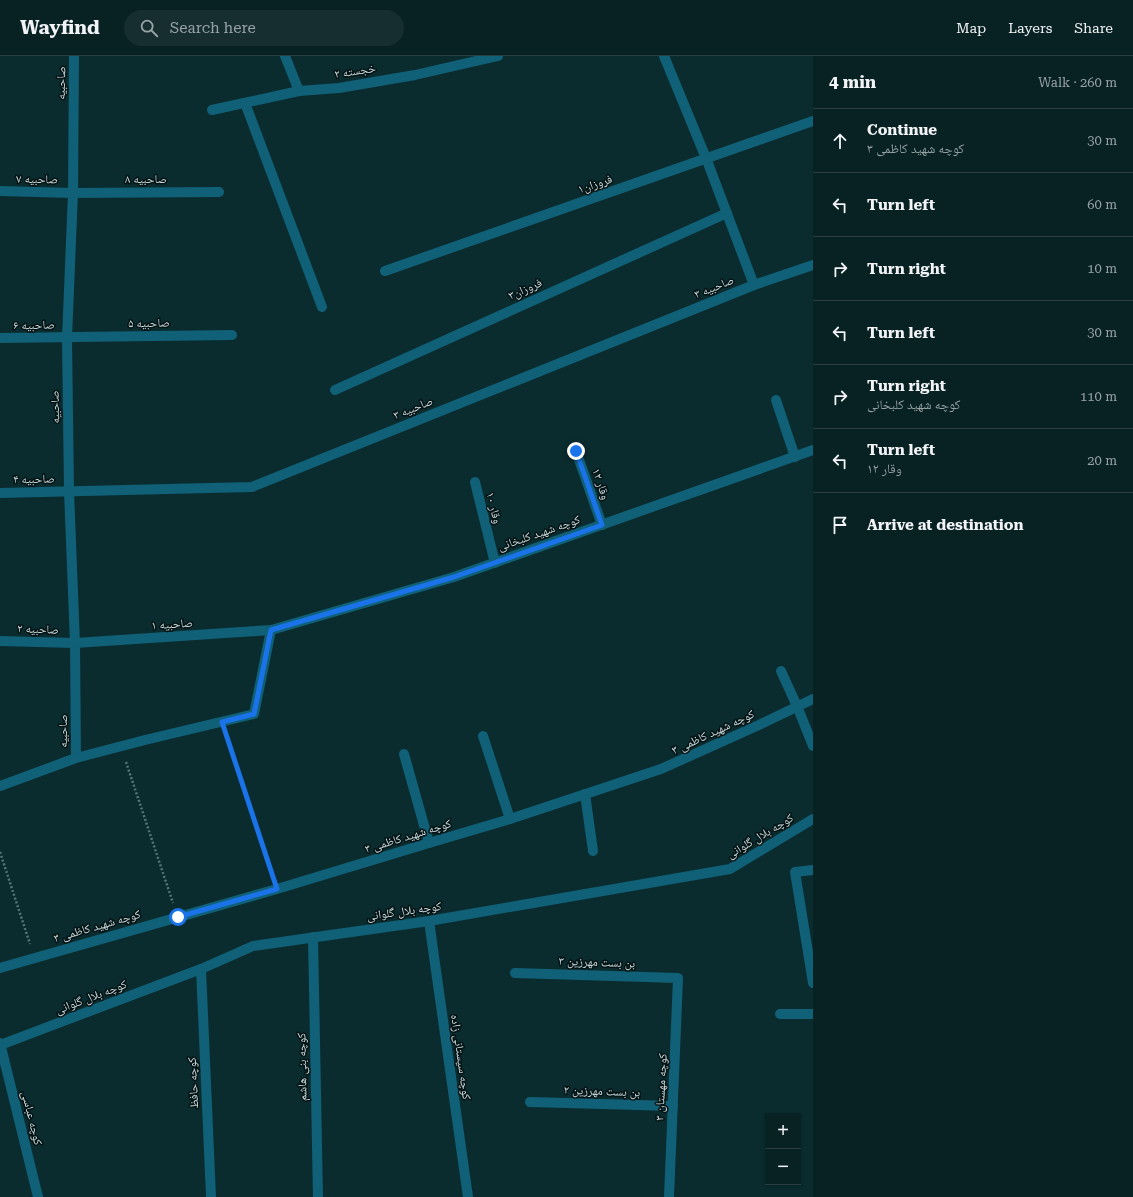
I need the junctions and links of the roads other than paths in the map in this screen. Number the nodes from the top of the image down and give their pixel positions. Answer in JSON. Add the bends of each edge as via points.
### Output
{"nodes":[{"id":1,"x":74,"y":56,"type":"edge"},
{"id":2,"x":285,"y":56,"type":"edge"},
{"id":3,"x":498,"y":56,"type":"edge"},
{"id":4,"x":664,"y":56,"type":"edge"},
{"id":5,"x":300,"y":91,"type":"junction"},
{"id":6,"x":245,"y":103,"type":"junction"},
{"id":7,"x":212,"y":110,"type":"dead end"},
{"id":8,"x":813,"y":121,"type":"edge"},
{"id":9,"x":706,"y":158,"type":"junction"},
{"id":10,"x":0,"y":191,"type":"edge"},
{"id":11,"x":219,"y":192,"type":"dead end"},
{"id":12,"x":73,"y":193,"type":"junction"},
{"id":13,"x":727,"y":213,"type":"junction"},
{"id":14,"x":813,"y":265,"type":"edge"},
{"id":15,"x":385,"y":271,"type":"dead end"},
{"id":16,"x":754,"y":285,"type":"junction"},
{"id":17,"x":322,"y":307,"type":"dead end"},
{"id":18,"x":232,"y":335,"type":"dead end"},
{"id":19,"x":0,"y":338,"type":"edge"},
{"id":20,"x":67,"y":338,"type":"junction"},
{"id":21,"x":335,"y":390,"type":"dead end"},
{"id":22,"x":776,"y":400,"type":"dead end"},
{"id":23,"x":813,"y":450,"type":"edge"},
{"id":24,"x":576,"y":451,"type":"dead end"},
{"id":25,"x":795,"y":457,"type":"junction"},
{"id":26,"x":475,"y":482,"type":"dead end"},
{"id":27,"x":69,"y":491,"type":"junction"},
{"id":28,"x":0,"y":493,"type":"edge"},
{"id":29,"x":602,"y":525,"type":"junction"},
{"id":30,"x":495,"y":562,"type":"junction"},
{"id":31,"x":271,"y":630,"type":"junction"},
{"id":32,"x":0,"y":641,"type":"edge"},
{"id":33,"x":75,"y":643,"type":"junction"},
{"id":34,"x":781,"y":671,"type":"dead end"},
{"id":35,"x":813,"y":698,"type":"edge"},
{"id":36,"x":798,"y":706,"type":"junction"},
{"id":37,"x":483,"y":736,"type":"dead end"},
{"id":38,"x":813,"y":746,"type":"edge"},
{"id":39,"x":404,"y":754,"type":"dead end"},
{"id":40,"x":76,"y":758,"type":"junction"},
{"id":41,"x":0,"y":786,"type":"edge"},
{"id":42,"x":585,"y":794,"type":"junction"},
{"id":43,"x":510,"y":819,"type":"junction"},
{"id":44,"x":813,"y":819,"type":"edge"},
{"id":45,"x":429,"y":843,"type":"junction"},
{"id":46,"x":593,"y":851,"type":"dead end"},
{"id":47,"x":813,"y":870,"type":"edge"},
{"id":48,"x":429,"y":921,"type":"junction"},
{"id":49,"x":312,"y":937,"type":"junction"},
{"id":50,"x":0,"y":968,"type":"edge"},
{"id":51,"x":201,"y":969,"type":"junction"},
{"id":52,"x":515,"y":973,"type":"dead end"},
{"id":53,"x":678,"y":978,"type":"joint"},
{"id":54,"x":813,"y":983,"type":"edge"},
{"id":55,"x":780,"y":1014,"type":"dead end"},
{"id":56,"x":813,"y":1014,"type":"edge"},
{"id":57,"x":0,"y":1044,"type":"edge"},
{"id":58,"x":530,"y":1102,"type":"dead end"},
{"id":59,"x":673,"y":1106,"type":"junction"},
{"id":60,"x":38,"y":1197,"type":"edge"},
{"id":61,"x":211,"y":1197,"type":"edge"},
{"id":62,"x":318,"y":1197,"type":"edge"},
{"id":63,"x":468,"y":1197,"type":"edge"},
{"id":64,"x":668,"y":1197,"type":"edge"}],
"edges":[{"from":1,"to":12,"type":"street","name":"صاحبیه"},
{"from":2,"to":5,"type":"street"},
{"from":3,"to":5,"type":"street","name":"خجسته ۲","via":[[415,75],[339,88]]},
{"from":4,"to":9,"type":"street"},
{"from":5,"to":6,"type":"street","name":"خجسته ۲"},
{"from":6,"to":7,"type":"street","name":"خجسته ۲"},
{"from":6,"to":17,"type":"street"},
{"from":8,"to":9,"type":"street","name":"فروزان۱"},
{"from":9,"to":13,"type":"street"},
{"from":9,"to":15,"type":"street","name":"فروزان۱"},
{"from":10,"to":12,"type":"street","name":"صاحبیه ۷"},
{"from":11,"to":12,"type":"street","name":"صاحبیه ۸"},
{"from":12,"to":20,"type":"street","name":"صاحبیه"},
{"from":13,"to":16,"type":"street"},
{"from":13,"to":21,"type":"street","name":"فروزان۳"},
{"from":14,"to":16,"type":"street","name":"صاحبیه ۳"},
{"from":16,"to":27,"type":"street","name":"صاحبیه ۳","via":[[252,487]]},
{"from":18,"to":20,"type":"street","name":"صاحبیه ۵"},
{"from":19,"to":20,"type":"street","name":"صاحبیه ۶"},
{"from":20,"to":27,"type":"street","name":"صاحبیه"},
{"from":22,"to":25,"type":"street"},
{"from":23,"to":25,"type":"street","name":"کوچه شهید کلبخانی"},
{"from":24,"to":29,"type":"street","name":"وقار ۱۲"},
{"from":25,"to":29,"type":"street","name":"کوچه شهید کلبخانی"},
{"from":26,"to":30,"type":"street","name":"وقار ۱۰"},
{"from":27,"to":28,"type":"street","name":"صاحبیه ۴"},
{"from":27,"to":33,"type":"street","name":"صاحبیه"},
{"from":29,"to":30,"type":"street","name":"کوچه شهید کلبخانی"},
{"from":30,"to":31,"type":"street","name":"کوچه شهید کلبخانی","via":[[454,577]]},
{"from":31,"to":33,"type":"street","name":"صاحبیه ۱"},
{"from":31,"to":40,"type":"street","via":[[254,714]]},
{"from":32,"to":33,"type":"street","name":"صاحبیه ۲"},
{"from":33,"to":40,"type":"street","name":"صاحبیه"},
{"from":34,"to":36,"type":"street"},
{"from":35,"to":36,"type":"street","name":"کوچه شهید کاظمی ۳"},
{"from":36,"to":38,"type":"street"},
{"from":36,"to":42,"type":"street","name":"کوچه شهید کاظمی ۳","via":[[661,769]]},
{"from":37,"to":43,"type":"street"},
{"from":39,"to":45,"type":"street"},
{"from":40,"to":41,"type":"street"},
{"from":42,"to":43,"type":"street","name":"کوچه شهید کاظمی ۳"},
{"from":42,"to":46,"type":"street"},
{"from":43,"to":45,"type":"street","name":"کوچه شهید کاظمی ۳"},
{"from":44,"to":48,"type":"street","name":"کوچه بلال گلوانی","via":[[730,869]]},
{"from":45,"to":50,"type":"street","name":"کوچه شهید کاظمی ۳"},
{"from":47,"to":54,"type":"street","via":[[795,872]]},
{"from":48,"to":49,"type":"street","name":"کوچه بلال گلوانی"},
{"from":48,"to":63,"type":"street","name":"کوچه سیستانی زاده"},
{"from":49,"to":51,"type":"street","name":"کوچه بلال گلوانی","via":[[253,946]]},
{"from":49,"to":62,"type":"street","name":"کوچه بنی هاشم"},
{"from":51,"to":57,"type":"street","name":"کوچه بلال گلوانی"},
{"from":51,"to":61,"type":"street","name":"کوچه حافظ"},
{"from":52,"to":53,"type":"street","name":"بن بست مهرزین ۳"},
{"from":53,"to":59,"type":"street","name":"کوچه مهستان ۳"},
{"from":55,"to":56,"type":"street"},
{"from":57,"to":60,"type":"street","name":"کوچه عباسی"},
{"from":58,"to":59,"type":"street","name":"بن بست مهرزین ۲"},
{"from":59,"to":64,"type":"street","name":"کوچه مهستان ۳"}]}
